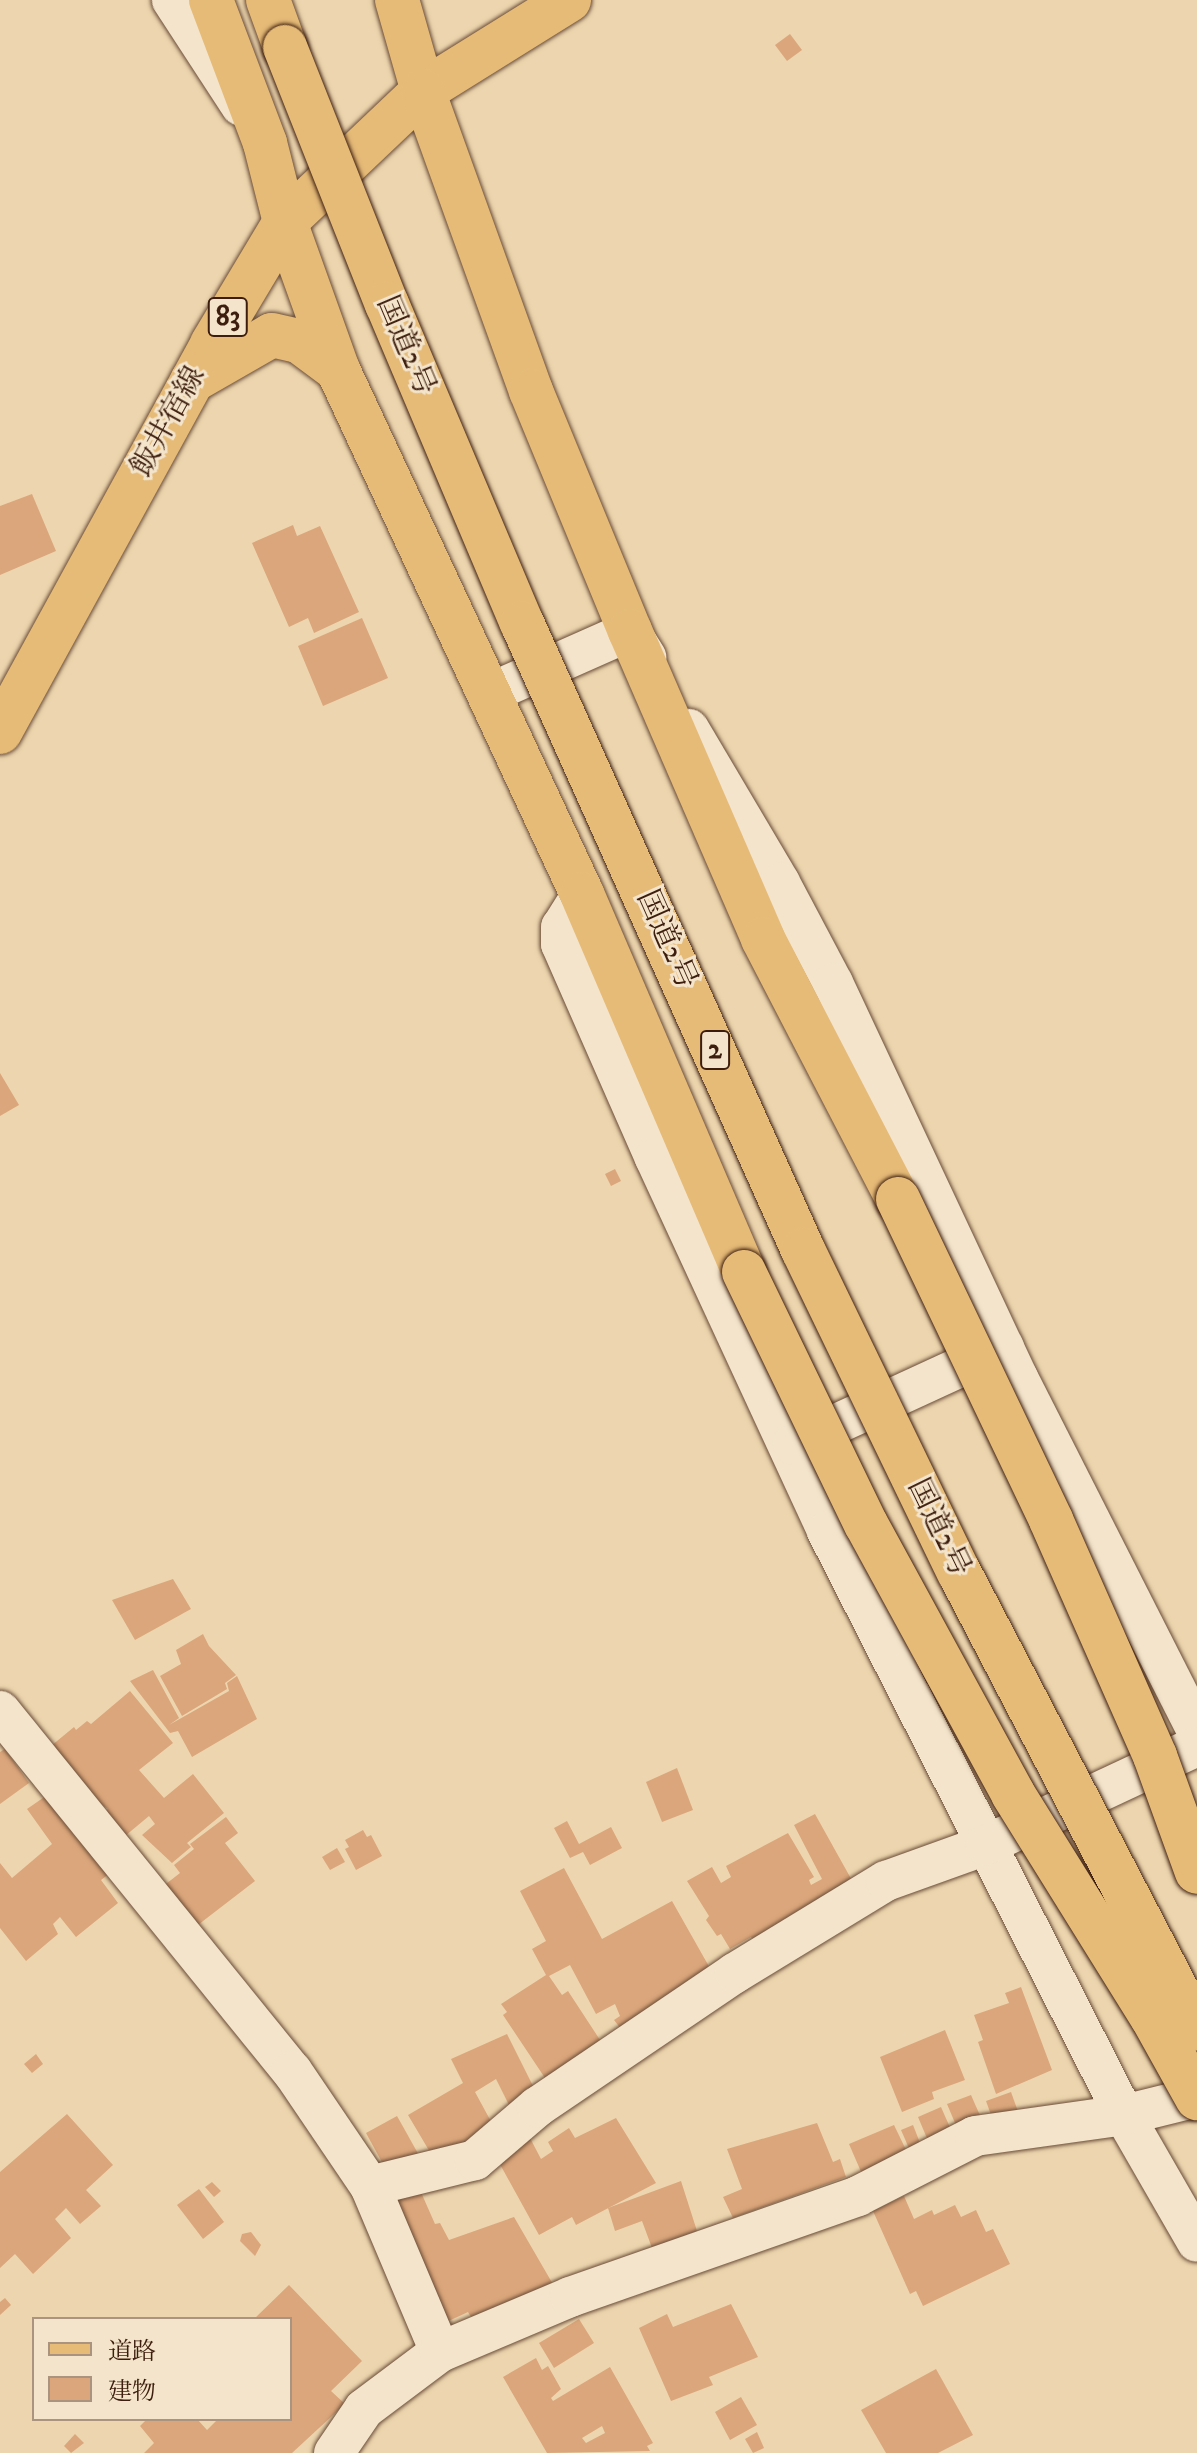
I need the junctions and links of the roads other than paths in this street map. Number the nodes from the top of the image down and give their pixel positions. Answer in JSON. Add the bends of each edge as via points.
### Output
{"nodes":[{"id":1,"x":172,"y":0,"type":"edge"},
{"id":2,"x":211,"y":0,"type":"edge"},
{"id":3,"x":268,"y":0,"type":"edge"},
{"id":4,"x":397,"y":0,"type":"edge"},
{"id":5,"x":569,"y":0,"type":"edge"},
{"id":6,"x":423,"y":91,"type":"junction"},
{"id":7,"x":265,"y":143,"type":"junction"},
{"id":8,"x":285,"y":222,"type":"junction"},
{"id":9,"x":338,"y":370,"type":"junction"},
{"id":10,"x":192,"y":381,"type":"junction"},
{"id":11,"x":630,"y":631,"type":"junction"},
{"id":12,"x":490,"y":693,"type":"junction"},
{"id":13,"x":0,"y":732,"type":"edge"},
{"id":14,"x":582,"y":894,"type":"junction"},
{"id":15,"x":1004,"y":1347,"type":"junction"},
{"id":16,"x":788,"y":1446,"type":"junction"},
{"id":17,"x":0,"y":1711,"type":"edge"},
{"id":18,"x":1197,"y":1731,"type":"edge"},
{"id":19,"x":1197,"y":1746,"type":"edge"},
{"id":20,"x":986,"y":1845,"type":"junction"},
{"id":21,"x":1197,"y":1872,"type":"edge"},
{"id":22,"x":1197,"y":2029,"type":"edge"},
{"id":23,"x":1197,"y":2097,"type":"edge"},
{"id":24,"x":1124,"y":2115,"type":"junction"},
{"id":25,"x":370,"y":2186,"type":"junction"},
{"id":26,"x":1197,"y":2242,"type":"edge"},
{"id":27,"x":440,"y":2352,"type":"junction"},
{"id":28,"x":334,"y":2453,"type":"edge"}],
"edges":[{"from":1,"to":7,"type":"street"},
{"from":2,"to":7,"type":"main road"},
{"from":3,"to":22,"type":"main road","name":"国道2号","number":"2","bridge":true,"via":[[387,304],[522,623],[803,1250],[959,1572]]},
{"from":4,"to":6,"type":"main road"},
{"from":5,"to":6,"type":"main road","name":"飯井宿線","number":"83"},
{"from":6,"to":8,"type":"main road","name":"飯井宿線","number":"83"},
{"from":6,"to":11,"type":"main road","via":[[531,391]]},
{"from":7,"to":8,"type":"main road"},
{"from":8,"to":9,"type":"main road"},
{"from":8,"to":10,"type":"main road","name":"飯井宿線","number":"83"},
{"from":9,"to":10,"type":"main road","via":[[299,341],[272,335]]},
{"from":9,"to":12,"type":"main road"},
{"from":10,"to":13,"type":"main road","name":"飯井宿線","number":"83"},
{"from":11,"to":12,"type":"street"},
{"from":11,"to":15,"type":"street","via":[[794,908]]},
{"from":11,"to":21,"type":"main road","bridge":true,"via":[[763,939],[898,1199],[1063,1548],[1155,1756]]},
{"from":12,"to":14,"type":"main road"},
{"from":14,"to":16,"type":"street","via":[[561,927],[561,944]]},
{"from":14,"to":23,"type":"main road","bridge":true,"via":[[744,1272],[866,1524],[1006,1781]]},
{"from":15,"to":16,"type":"street"},
{"from":15,"to":18,"type":"street"},
{"from":16,"to":20,"type":"street"},
{"from":17,"to":25,"type":"street","via":[[292,2071]]},
{"from":19,"to":20,"type":"street"},
{"from":20,"to":24,"type":"street"},
{"from":20,"to":25,"type":"street","via":[[886,1881],[735,1973],[537,2107],[475,2160]]},
{"from":23,"to":24,"type":"street"},
{"from":24,"to":26,"type":"street"},
{"from":24,"to":27,"type":"street","via":[[975,2136],[858,2196],[570,2297]]},
{"from":25,"to":27,"type":"street"},
{"from":27,"to":28,"type":"street","via":[[364,2409]]}]}
